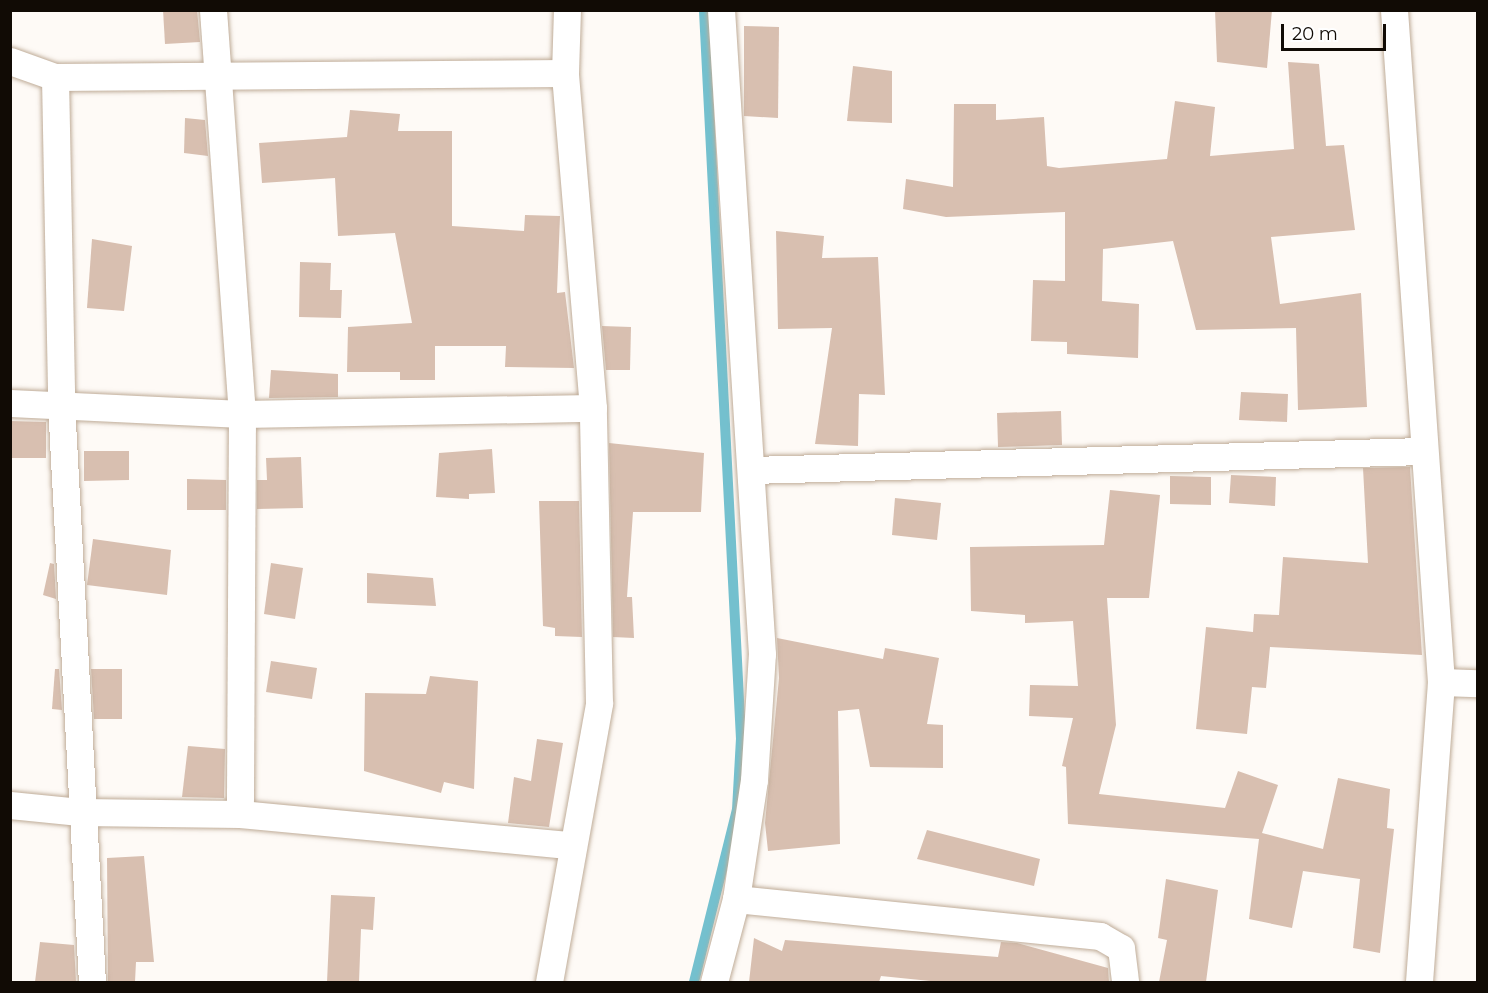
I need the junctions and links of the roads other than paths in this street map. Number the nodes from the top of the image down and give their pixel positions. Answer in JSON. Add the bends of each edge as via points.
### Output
{"nodes":[{"id":1,"x":213,"y":10,"type":"edge"},
{"id":2,"x":567,"y":10,"type":"edge"},
{"id":3,"x":721,"y":10,"type":"edge"},
{"id":4,"x":1394,"y":10,"type":"edge"},
{"id":5,"x":10,"y":61,"type":"edge"},
{"id":6,"x":213,"y":72,"type":"junction"},
{"id":7,"x":566,"y":73,"type":"junction"},
{"id":8,"x":54,"y":77,"type":"junction"},
{"id":9,"x":10,"y":403,"type":"edge"},
{"id":10,"x":61,"y":403,"type":"junction"},
{"id":11,"x":593,"y":408,"type":"junction"},
{"id":12,"x":242,"y":414,"type":"junction"},
{"id":13,"x":1424,"y":452,"type":"junction"},
{"id":14,"x":751,"y":470,"type":"junction"},
{"id":15,"x":1441,"y":682,"type":"junction"},
{"id":16,"x":1478,"y":683,"type":"edge"},
{"id":17,"x":10,"y":805,"type":"edge"},
{"id":18,"x":80,"y":812,"type":"junction"},
{"id":19,"x":240,"y":814,"type":"junction"},
{"id":20,"x":571,"y":845,"type":"junction"},
{"id":21,"x":736,"y":899,"type":"junction"},
{"id":22,"x":92,"y":982,"type":"edge"},
{"id":23,"x":549,"y":982,"type":"edge"},
{"id":24,"x":714,"y":982,"type":"edge"},
{"id":25,"x":1125,"y":982,"type":"edge"},
{"id":26,"x":1419,"y":982,"type":"edge"}],
"edges":[{"from":1,"to":6,"type":"street"},
{"from":2,"to":7,"type":"street"},
{"from":3,"to":14,"type":"street"},
{"from":4,"to":13,"type":"street"},
{"from":5,"to":8,"type":"street"},
{"from":6,"to":7,"type":"street"},
{"from":6,"to":8,"type":"street"},
{"from":6,"to":12,"type":"street"},
{"from":7,"to":11,"type":"street"},
{"from":8,"to":10,"type":"street"},
{"from":9,"to":10,"type":"street"},
{"from":10,"to":12,"type":"street"},
{"from":10,"to":18,"type":"street"},
{"from":11,"to":12,"type":"street"},
{"from":11,"to":20,"type":"street","via":[[598,703]]},
{"from":12,"to":19,"type":"street"},
{"from":13,"to":14,"type":"street"},
{"from":13,"to":15,"type":"street"},
{"from":14,"to":21,"type":"street","via":[[762,654],[754,780]]},
{"from":15,"to":16,"type":"street"},
{"from":15,"to":26,"type":"street"},
{"from":17,"to":18,"type":"street"},
{"from":18,"to":19,"type":"street"},
{"from":18,"to":22,"type":"street"},
{"from":19,"to":20,"type":"street"},
{"from":20,"to":23,"type":"street"},
{"from":21,"to":24,"type":"street"},
{"from":21,"to":25,"type":"street","via":[[1100,936],[1121,948]]}]}
